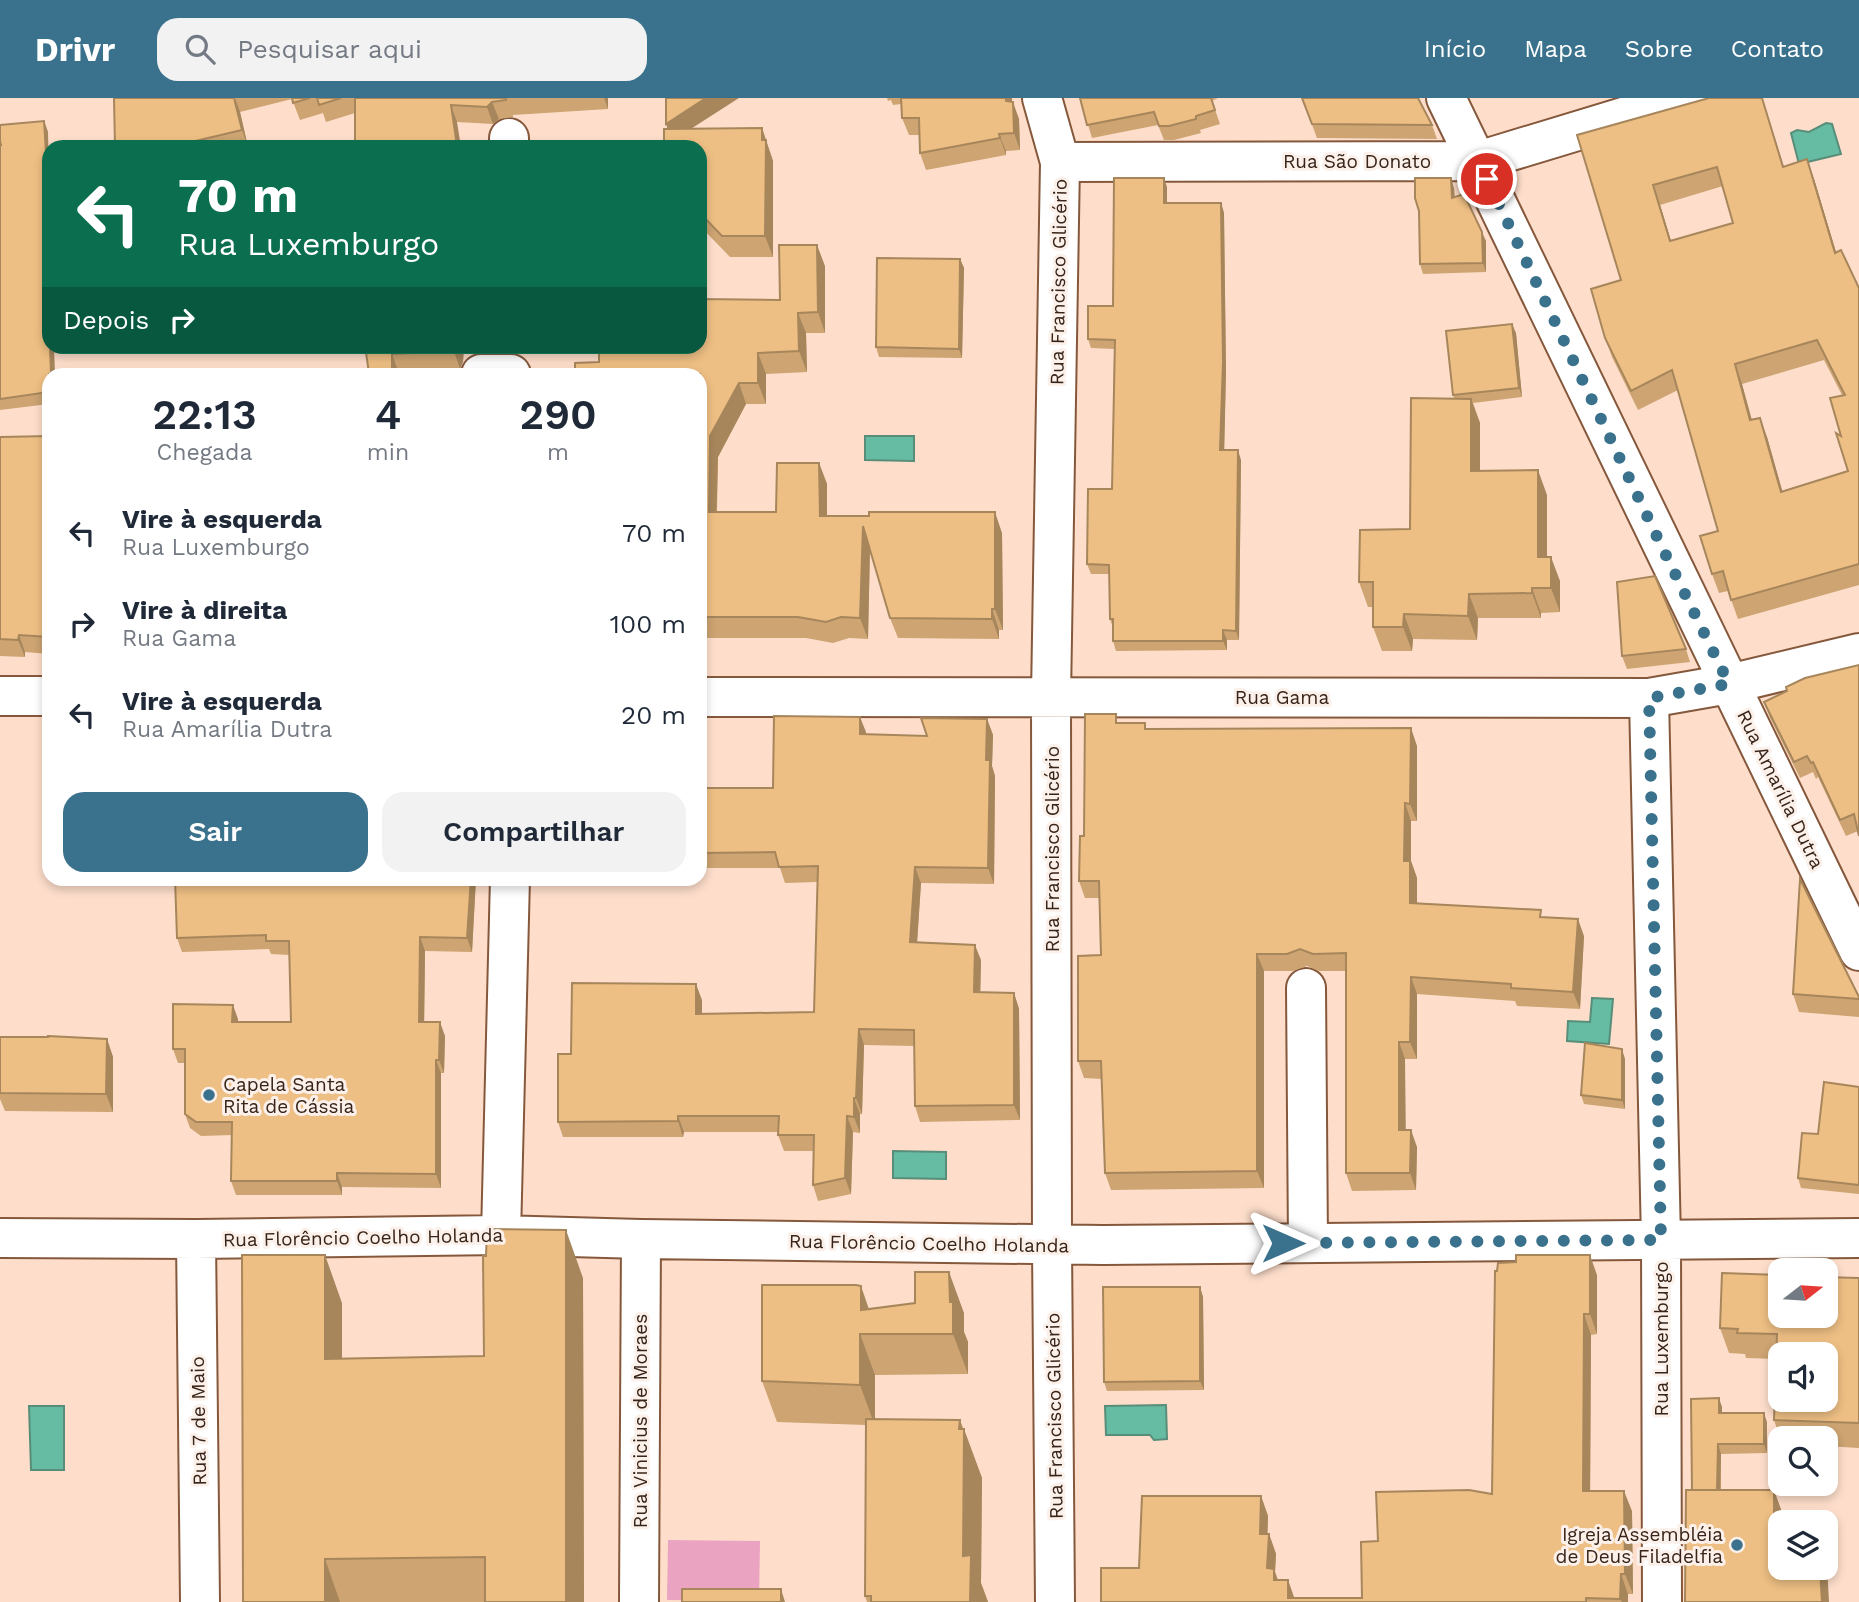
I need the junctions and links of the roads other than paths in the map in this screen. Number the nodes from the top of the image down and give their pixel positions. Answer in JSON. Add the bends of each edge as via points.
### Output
{"nodes":[{"id":1,"x":1042,"y":98,"type":"edge"},
{"id":2,"x":1446,"y":98,"type":"edge"},
{"id":3,"x":1686,"y":98,"type":"edge"},
{"id":4,"x":1478,"y":161,"type":"junction"},
{"id":5,"x":1060,"y":162,"type":"junction"},
{"id":6,"x":1859,"y":653,"type":"edge"},
{"id":7,"x":1729,"y":684,"type":"junction"},
{"id":8,"x":0,"y":696,"type":"edge"},
{"id":9,"x":42,"y":696,"type":"edge"},
{"id":10,"x":1051,"y":696,"type":"junction"},
{"id":11,"x":707,"y":697,"type":"edge"},
{"id":12,"x":1649,"y":698,"type":"junction"},
{"id":13,"x":510,"y":886,"type":"edge"},
{"id":14,"x":1859,"y":951,"type":"edge"},
{"id":15,"x":1306,"y":988,"type":"dead end"},
{"id":16,"x":501,"y":1235,"type":"junction"},
{"id":17,"x":0,"y":1238,"type":"edge"},
{"id":18,"x":1859,"y":1238,"type":"edge"},
{"id":19,"x":196,"y":1239,"type":"junction"},
{"id":20,"x":641,"y":1239,"type":"junction"},
{"id":21,"x":1661,"y":1240,"type":"junction"},
{"id":22,"x":1308,"y":1243,"type":"junction"},
{"id":23,"x":1052,"y":1245,"type":"junction"},
{"id":24,"x":200,"y":1602,"type":"edge"},
{"id":25,"x":639,"y":1602,"type":"edge"},
{"id":26,"x":1055,"y":1602,"type":"edge"},
{"id":27,"x":1662,"y":1602,"type":"edge"}],
"edges":[{"from":1,"to":5,"type":"street","name":"Rua Francisco Glicério"},
{"from":2,"to":4,"type":"street","name":"Rua Amarília Dutra"},
{"from":3,"to":4,"type":"street","name":"Rua São Donato"},
{"from":4,"to":5,"type":"street","name":"Rua São Donato"},
{"from":4,"to":7,"type":"street","name":"Rua Amarília Dutra"},
{"from":5,"to":10,"type":"street","name":"Rua Francisco Glicério"},
{"from":6,"to":7,"type":"street","name":"Rua Gama"},
{"from":7,"to":12,"type":"street","name":"Rua Gama"},
{"from":7,"to":14,"type":"street","name":"Rua Amarília Dutra"},
{"from":8,"to":9,"type":"street"},
{"from":10,"to":11,"type":"street","name":"Rua Gama"},
{"from":10,"to":12,"type":"street","name":"Rua Gama"},
{"from":10,"to":23,"type":"street","name":"Rua Francisco Glicério"},
{"from":12,"to":21,"type":"street","name":"Rua Luxemburgo"},
{"from":13,"to":16,"type":"street"},
{"from":15,"to":22,"type":"street"},
{"from":16,"to":19,"type":"street","name":"Rua Florêncio Coelho Holanda"},
{"from":16,"to":20,"type":"street","name":"Rua Florêncio Coelho Holanda"},
{"from":17,"to":19,"type":"street","name":"Rua Florêncio Coelho Holanda"},
{"from":18,"to":21,"type":"street","name":"Rua Florêncio Coelho Holanda"},
{"from":19,"to":24,"type":"street","name":"Rua 7 de Maio"},
{"from":20,"to":23,"type":"street","name":"Rua Florêncio Coelho Holanda"},
{"from":20,"to":25,"type":"street","name":"Rua Vinicius de Moraes"},
{"from":21,"to":22,"type":"street","name":"Rua Florêncio Coelho Holanda"},
{"from":21,"to":27,"type":"street","name":"Rua Luxemburgo"},
{"from":22,"to":23,"type":"street","name":"Rua Florêncio Coelho Holanda"},
{"from":23,"to":26,"type":"street","name":"Rua Francisco Glicério"}]}
